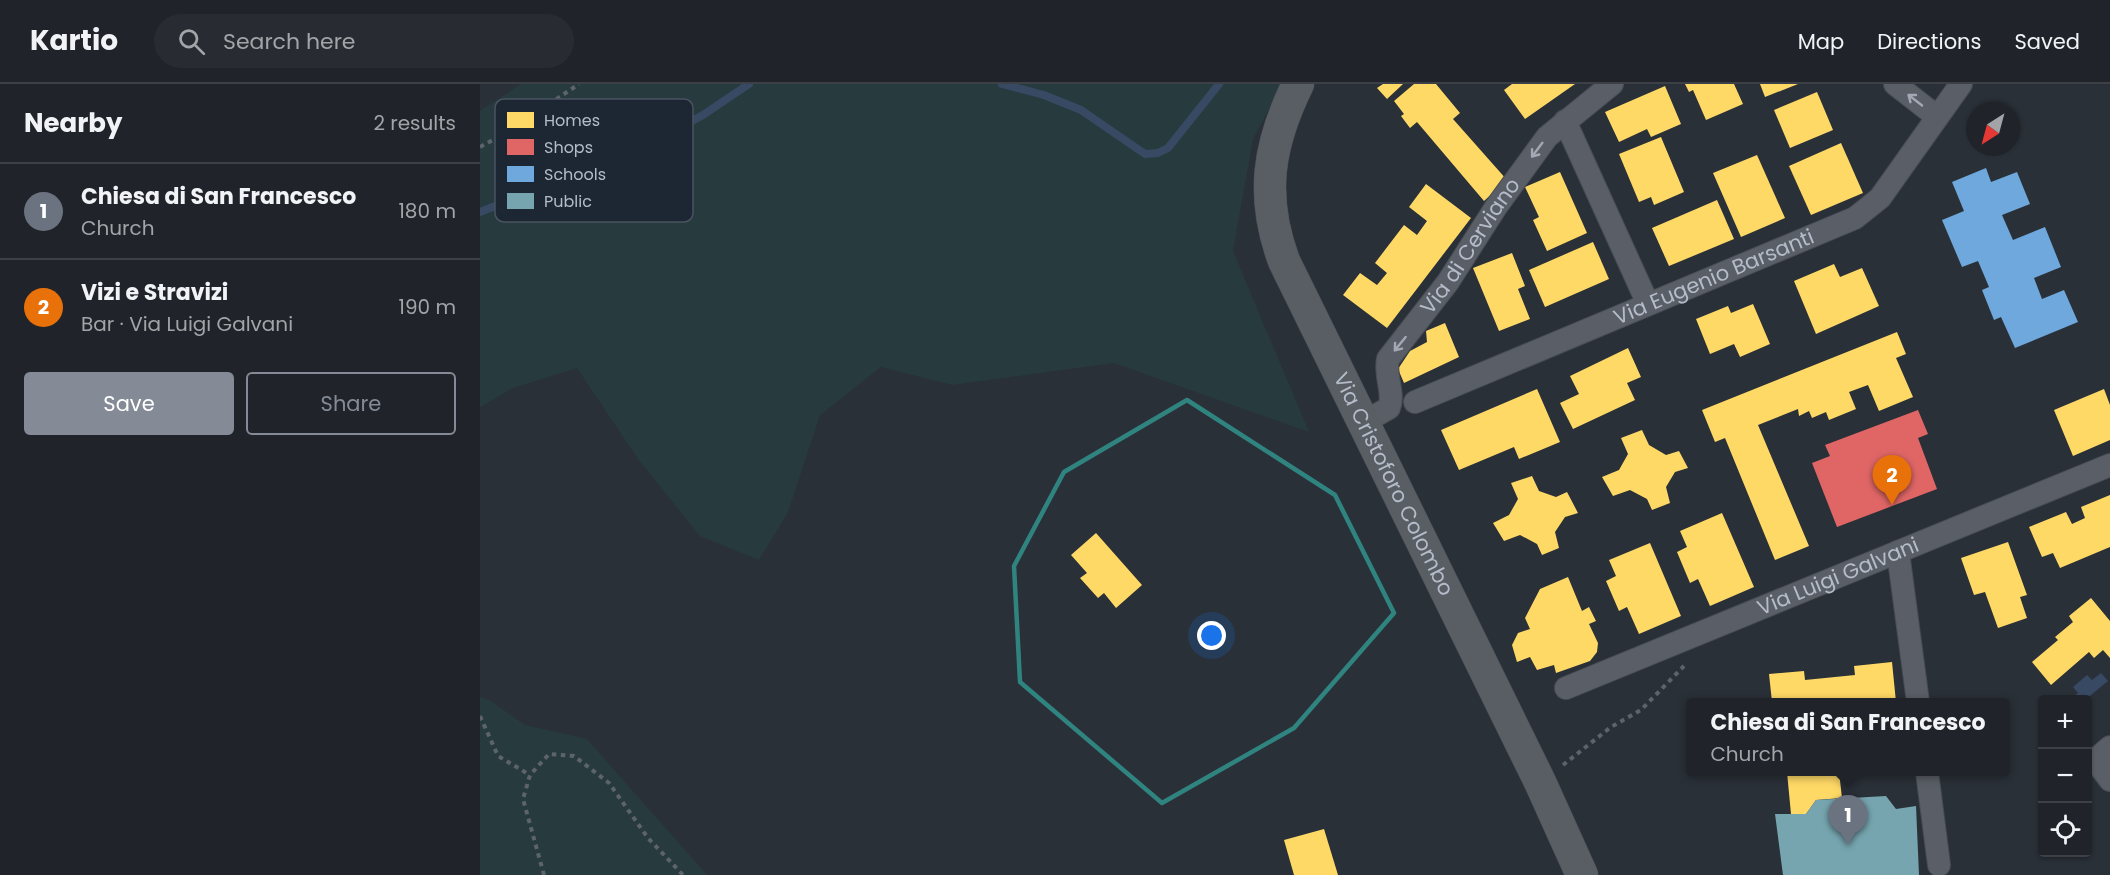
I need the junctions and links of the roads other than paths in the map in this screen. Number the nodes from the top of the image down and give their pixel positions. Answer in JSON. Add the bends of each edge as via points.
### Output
{"nodes":[{"id":1,"x":1298,"y":84,"type":"edge"},
{"id":2,"x":1612,"y":84,"type":"edge"},
{"id":3,"x":1895,"y":84,"type":"edge"},
{"id":4,"x":1961,"y":84,"type":"edge"},
{"id":5,"x":1936,"y":117,"type":"junction"},
{"id":6,"x":1565,"y":121,"type":"junction"},
{"id":7,"x":1648,"y":304,"type":"junction"},
{"id":8,"x":1415,"y":402,"type":"dead end"},
{"id":9,"x":1364,"y":422,"type":"junction"},
{"id":10,"x":2110,"y":465,"type":"edge"},
{"id":11,"x":1898,"y":552,"type":"junction"},
{"id":12,"x":1566,"y":688,"type":"dead end"},
{"id":13,"x":1917,"y":698,"type":"edge"},
{"id":14,"x":2102,"y":754,"type":"edge"},
{"id":15,"x":1928,"y":776,"type":"edge"},
{"id":16,"x":2110,"y":780,"type":"edge"},
{"id":17,"x":1939,"y":865,"type":"dead end"},
{"id":18,"x":1582,"y":875,"type":"edge"}],
"edges":[{"from":1,"to":9,"type":"main road","name":"Via Cristoforo Colombo","via":[[1275,142],[1269,196],[1272,221],[1284,261]]},
{"from":2,"to":6,"type":"street","name":"Via di Cerviano"},
{"from":5,"to":3,"type":"street","one_way":true},
{"from":4,"to":5,"type":"street","name":"Via Eugenio Barsanti"},
{"from":5,"to":7,"type":"street","name":"Via Eugenio Barsanti","via":[[1880,198],[1854,218]]},
{"from":6,"to":7,"type":"street"},
{"from":6,"to":9,"type":"street","name":"Via di Cerviano","one_way":true,"via":[[1547,136],[1521,170],[1448,282],[1389,359],[1386,369],[1390,405]]},
{"from":7,"to":8,"type":"street","name":"Via Eugenio Barsanti"},
{"from":9,"to":18,"type":"main road","name":"Via Cristoforo Colombo"},
{"from":10,"to":11,"type":"street","name":"Via Luigi Galvani"},
{"from":11,"to":12,"type":"street","name":"Via Luigi Galvani"},
{"from":11,"to":13,"type":"street"},
{"from":14,"to":16,"type":"street"},
{"from":15,"to":17,"type":"street"}]}
